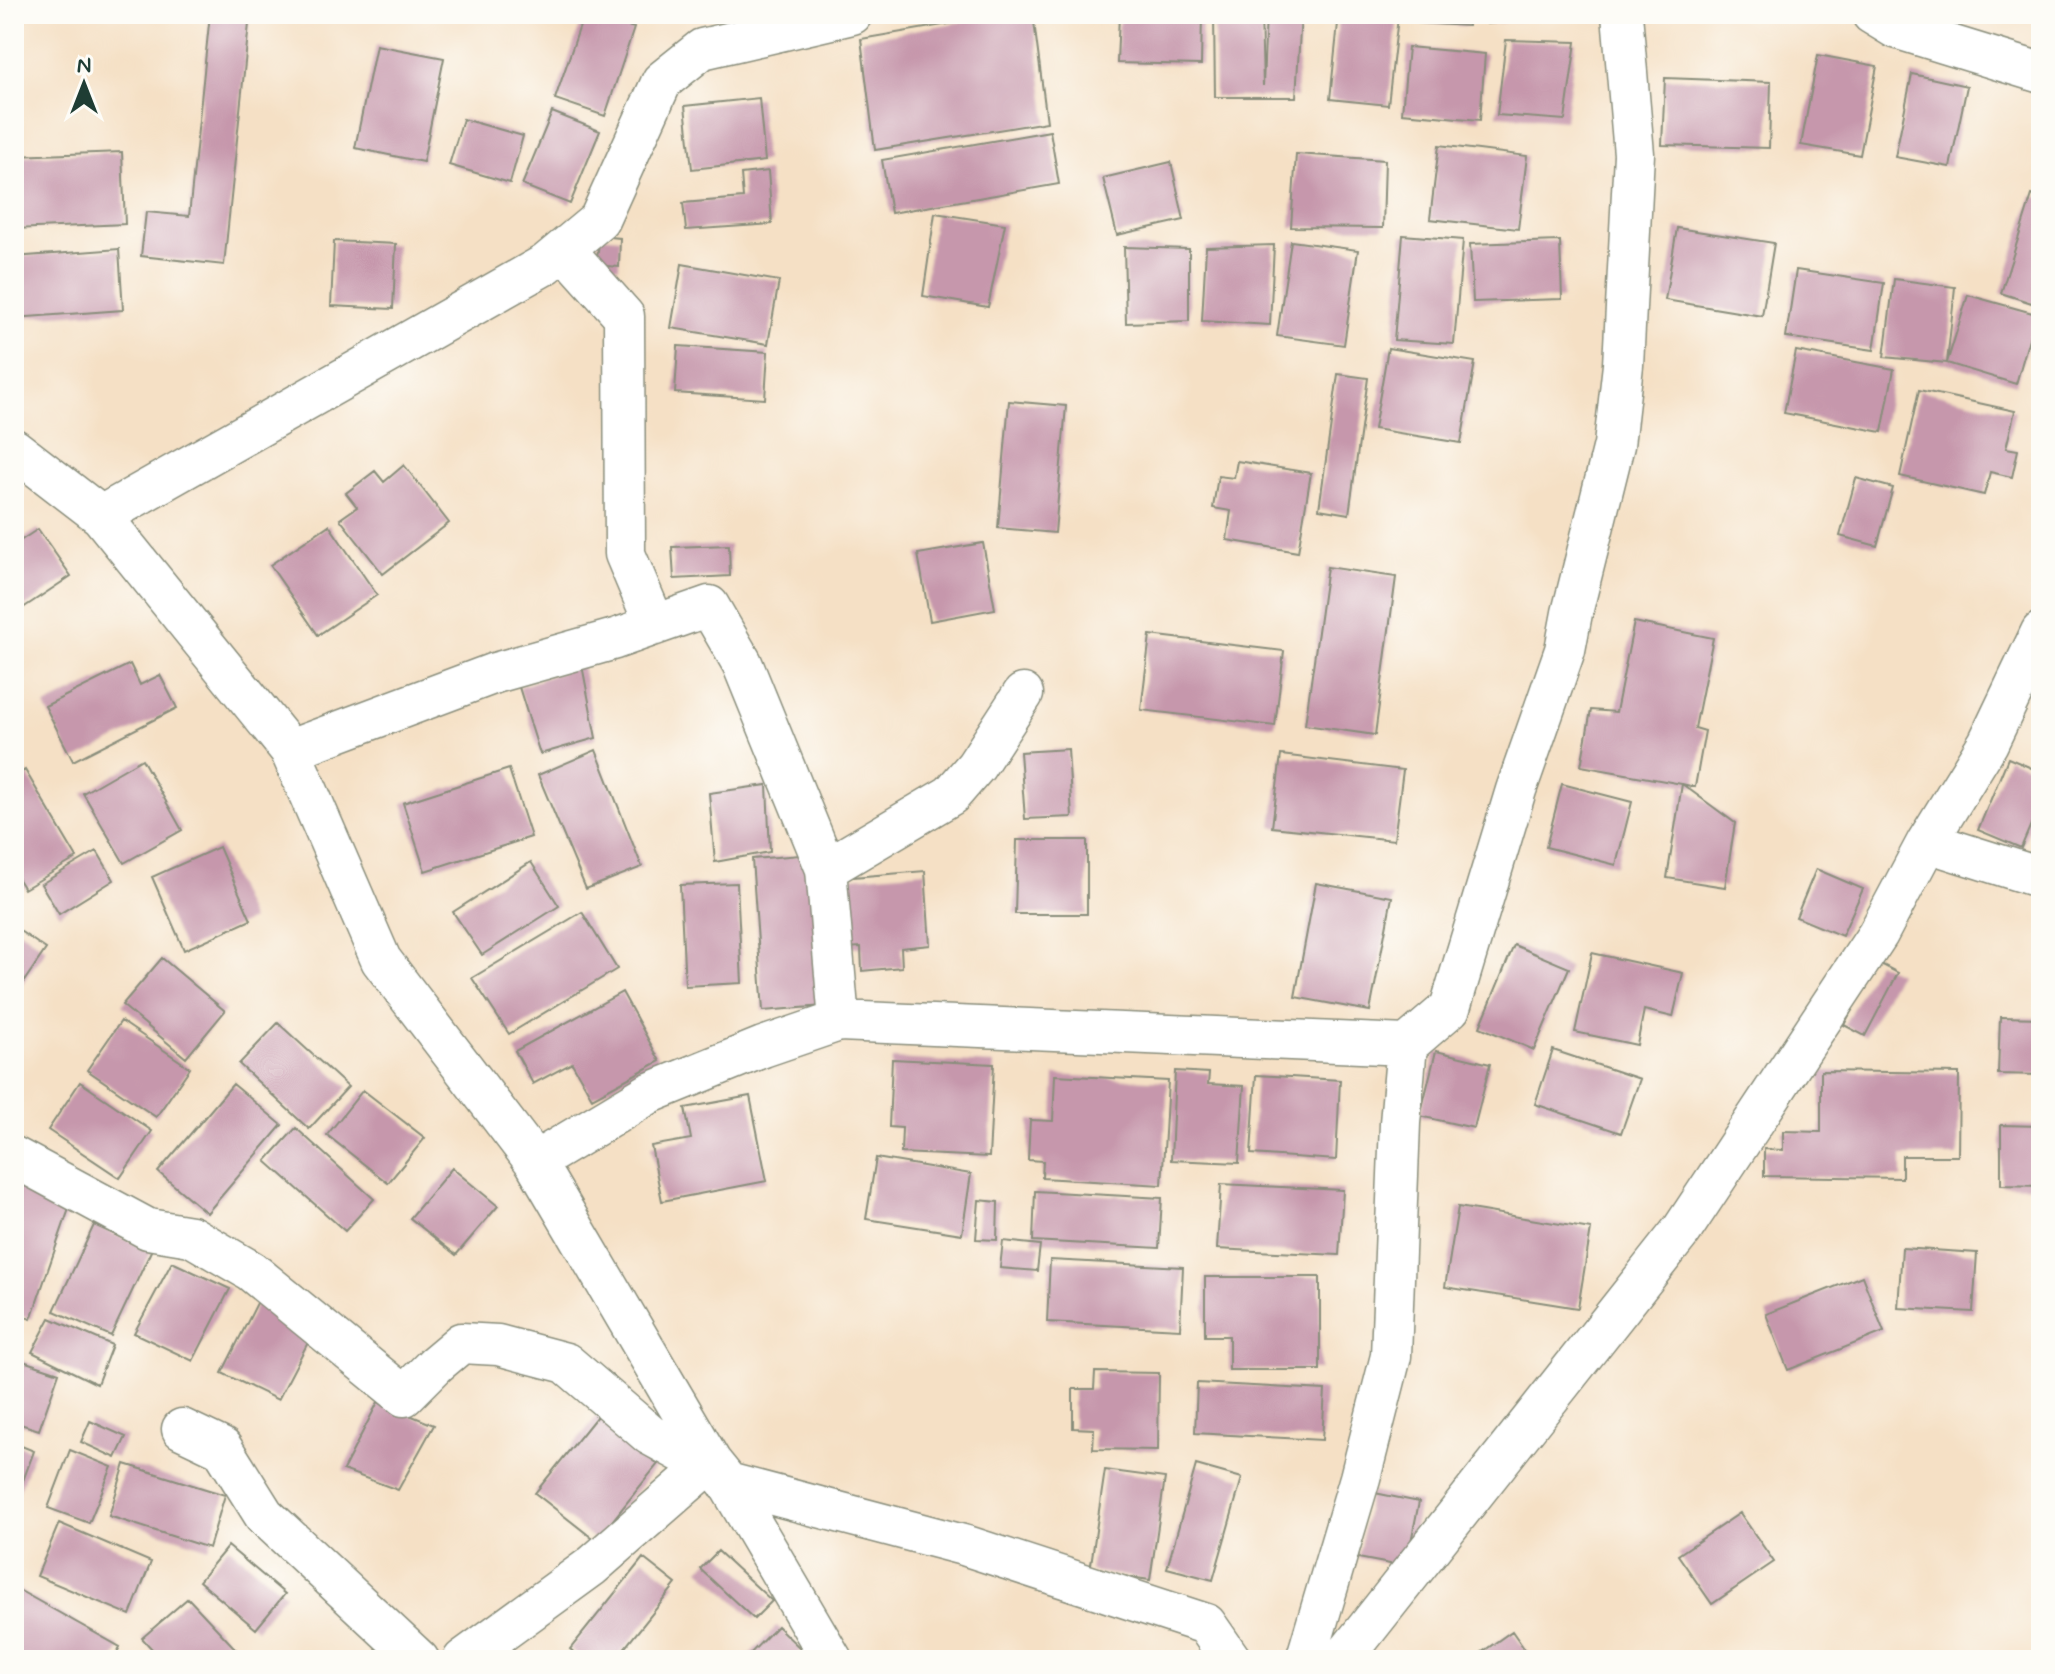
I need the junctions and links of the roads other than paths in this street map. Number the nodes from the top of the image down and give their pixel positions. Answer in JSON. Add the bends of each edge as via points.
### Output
{"nodes":[{"id":1,"x":852,"y":14,"type":"edge"},
{"id":2,"x":1622,"y":14,"type":"edge"},
{"id":3,"x":1872,"y":14,"type":"edge"},
{"id":4,"x":2041,"y":73,"type":"edge"},
{"id":5,"x":564,"y":249,"type":"junction"},
{"id":6,"x":14,"y":449,"type":"edge"},
{"id":7,"x":101,"y":516,"type":"junction"},
{"id":8,"x":655,"y":625,"type":"junction"},
{"id":9,"x":2041,"y":632,"type":"edge"},
{"id":10,"x":1023,"y":694,"type":"dead end"},
{"id":11,"x":290,"y":750,"type":"junction"},
{"id":12,"x":1927,"y":842,"type":"junction"},
{"id":13,"x":826,"y":869,"type":"junction"},
{"id":14,"x":2041,"y":878,"type":"edge"},
{"id":15,"x":839,"y":1021,"type":"junction"},
{"id":16,"x":1407,"y":1045,"type":"junction"},
{"id":17,"x":14,"y":1157,"type":"edge"},
{"id":18,"x":535,"y":1162,"type":"junction"},
{"id":19,"x":182,"y":1429,"type":"dead end"},
{"id":20,"x":720,"y":1472,"type":"junction"},
{"id":21,"x":419,"y":1660,"type":"edge"},
{"id":22,"x":463,"y":1660,"type":"edge"},
{"id":23,"x":832,"y":1660,"type":"edge"},
{"id":24,"x":1231,"y":1660,"type":"edge"},
{"id":25,"x":1306,"y":1660,"type":"edge"},
{"id":26,"x":1342,"y":1660,"type":"edge"}],
"edges":[{"from":1,"to":5,"type":"street","via":[[702,49],[662,81],[599,220]]},
{"from":2,"to":16,"type":"street","via":[[1634,154],[1614,445],[1565,650],[1450,1008]]},
{"from":3,"to":4,"type":"street","via":[[1895,28]]},
{"from":5,"to":7,"type":"street","via":[[546,264]]},
{"from":5,"to":8,"type":"street","via":[[624,316],[625,554]]},
{"from":6,"to":7,"type":"street"},
{"from":7,"to":11,"type":"street"},
{"from":8,"to":11,"type":"street","via":[[495,673]]},
{"from":8,"to":13,"type":"street","via":[[709,606],[742,663]]},
{"from":9,"to":12,"type":"street","via":[[1988,743]]},
{"from":10,"to":13,"type":"street","via":[[951,795]]},
{"from":11,"to":18,"type":"street","via":[[381,960]]},
{"from":12,"to":14,"type":"street"},
{"from":12,"to":26,"type":"street","via":[[1878,934],[1682,1230]]},
{"from":13,"to":15,"type":"street"},
{"from":15,"to":16,"type":"street"},
{"from":15,"to":18,"type":"street","via":[[650,1093]]},
{"from":16,"to":25,"type":"street","via":[[1391,1356]]},
{"from":17,"to":20,"type":"street","via":[[148,1229],[191,1236],[251,1271],[404,1396],[461,1343],[498,1345],[566,1363],[650,1435]]},
{"from":18,"to":20,"type":"street"},
{"from":19,"to":21,"type":"street","via":[[222,1448],[264,1515]]},
{"from":20,"to":22,"type":"street"},
{"from":20,"to":23,"type":"street"},
{"from":20,"to":24,"type":"street","via":[[1206,1624]]}]}
